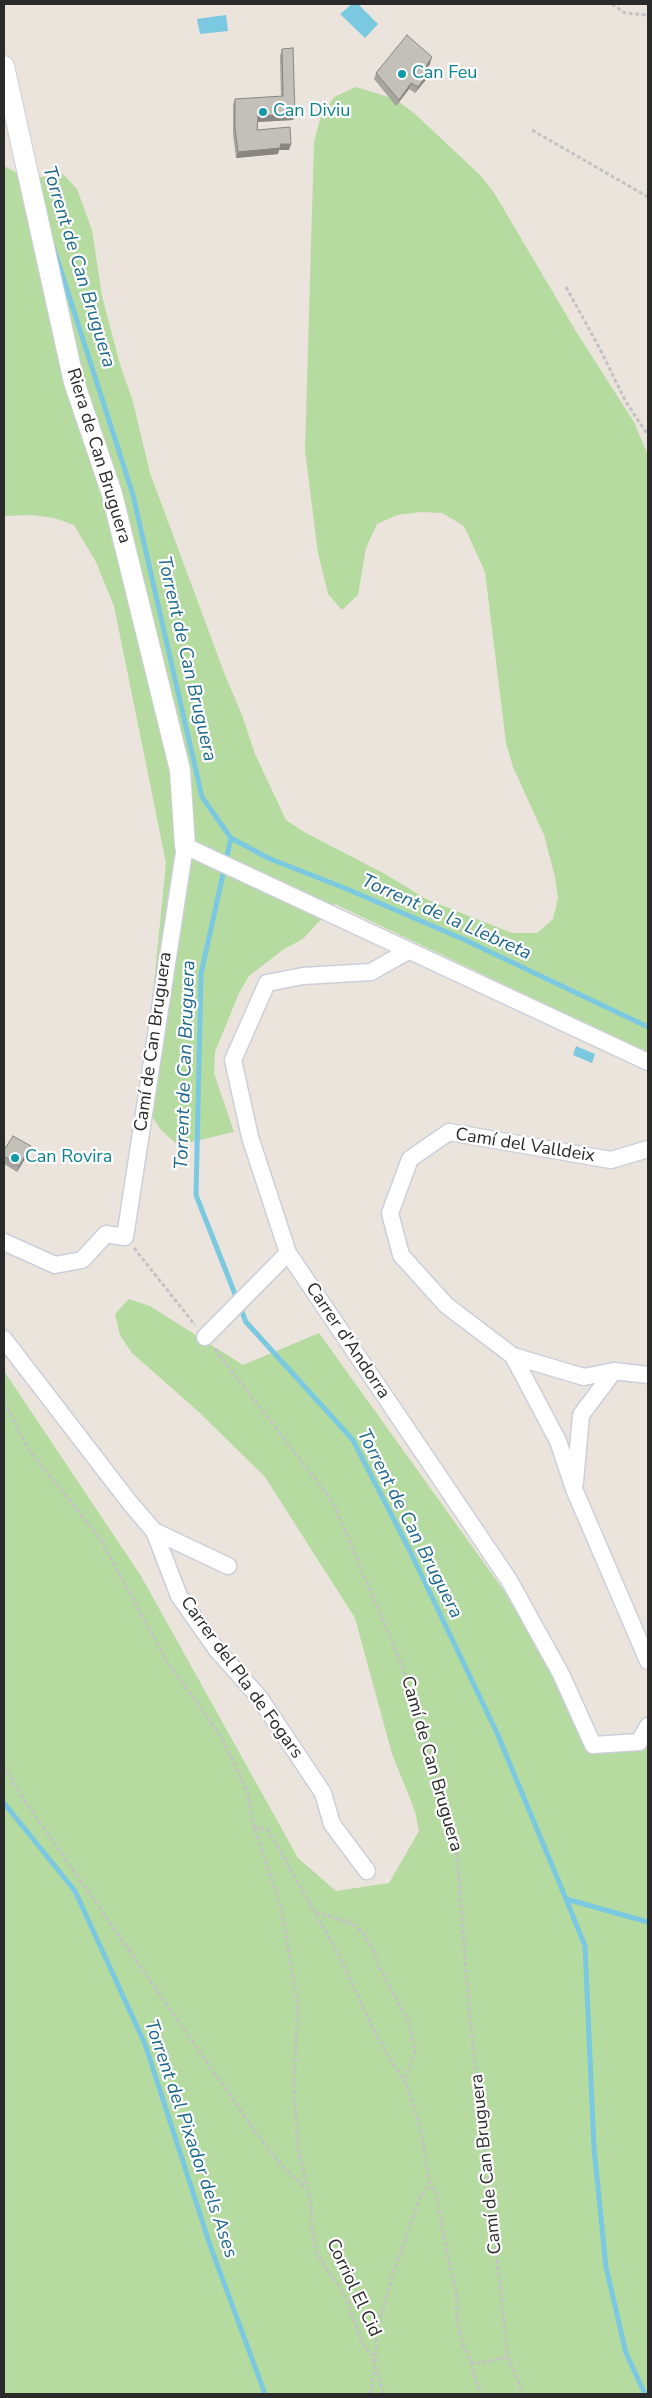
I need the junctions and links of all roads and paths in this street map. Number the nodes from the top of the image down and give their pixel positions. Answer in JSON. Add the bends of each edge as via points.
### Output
{"nodes":[{"id":1,"x":612,"y":4,"type":"edge"},
{"id":2,"x":648,"y":16,"type":"edge"},
{"id":3,"x":4,"y":66,"type":"edge"},
{"id":4,"x":532,"y":130,"type":"dead end"},
{"id":5,"x":648,"y":197,"type":"edge"},
{"id":6,"x":566,"y":287,"type":"dead end"},
{"id":7,"x":648,"y":435,"type":"edge"},
{"id":8,"x":185,"y":846,"type":"junction"},
{"id":9,"x":408,"y":952,"type":"junction"},
{"id":10,"x":648,"y":1062,"type":"edge"},
{"id":11,"x":648,"y":1149,"type":"edge"},
{"id":12,"x":125,"y":1237,"type":"junction"},
{"id":13,"x":4,"y":1242,"type":"edge"},
{"id":14,"x":288,"y":1253,"type":"junction"},
{"id":15,"x":205,"y":1337,"type":"junction"},
{"id":16,"x":4,"y":1339,"type":"edge"},
{"id":17,"x":513,"y":1356,"type":"junction"},
{"id":18,"x":614,"y":1371,"type":"junction"},
{"id":19,"x":648,"y":1375,"type":"edge"},
{"id":20,"x":4,"y":1402,"type":"edge"},
{"id":21,"x":574,"y":1489,"type":"junction"},
{"id":22,"x":154,"y":1531,"type":"junction"},
{"id":23,"x":228,"y":1566,"type":"dead end"},
{"id":24,"x":648,"y":1661,"type":"edge"},
{"id":25,"x":648,"y":1726,"type":"edge"},
{"id":26,"x":4,"y":1766,"type":"edge"},
{"id":27,"x":254,"y":1827,"type":"junction"},
{"id":28,"x":367,"y":1871,"type":"dead end"},
{"id":29,"x":315,"y":1912,"type":"junction"},
{"id":30,"x":404,"y":2081,"type":"junction"},
{"id":31,"x":430,"y":2184,"type":"junction"},
{"id":32,"x":308,"y":2190,"type":"junction"},
{"id":33,"x":508,"y":2357,"type":"junction"},
{"id":34,"x":472,"y":2362,"type":"junction"},
{"id":35,"x":375,"y":2368,"type":"junction"},
{"id":36,"x":370,"y":2394,"type":"edge"},
{"id":37,"x":384,"y":2394,"type":"edge"},
{"id":38,"x":482,"y":2394,"type":"edge"},
{"id":39,"x":523,"y":2394,"type":"edge"}],
"edges":[{"from":1,"to":2,"type":"path","via":[[624,13]]},
{"from":3,"to":8,"type":"street","name":"Riera de Can Bruguera","via":[[74,382],[112,494],[180,770]]},
{"from":4,"to":5,"type":"path"},
{"from":6,"to":7,"type":"path","via":[[626,402]]},
{"from":8,"to":9,"type":"street"},
{"from":8,"to":12,"type":"street","name":"Camí de Can Bruguera"},
{"from":9,"to":10,"type":"street"},
{"from":9,"to":14,"type":"street","name":"Carrer d'Andorra","via":[[371,972],[303,976],[267,982],[233,1060],[250,1137]]},
{"from":11,"to":17,"type":"street","name":"Camí del Valldeix","via":[[611,1160],[448,1132],[410,1159],[390,1213],[401,1255],[446,1305]]},
{"from":12,"to":13,"type":"street","via":[[106,1234],[82,1260],[55,1265]]},
{"from":12,"to":15,"type":"path","name":"Camí de Can Bruguera"},
{"from":14,"to":15,"type":"street"},
{"from":14,"to":25,"type":"street","name":"Carrer d'Andorra","via":[[509,1580],[561,1674],[594,1745],[639,1742]]},
{"from":15,"to":33,"type":"path","name":"Camí de Can Bruguera","via":[[333,1502],[402,1665],[456,1843],[470,2017]]},
{"from":16,"to":22,"type":"street","name":"Carrer del Pla de Fogars"},
{"from":17,"to":18,"type":"street","name":"Camí del Valldeix","via":[[584,1377]]},
{"from":17,"to":21,"type":"street","via":[[558,1441]]},
{"from":18,"to":19,"type":"street","name":"Camí del Valldeix"},
{"from":18,"to":21,"type":"street","via":[[581,1415]]},
{"from":20,"to":27,"type":"path","name":"Corriol El Cid","via":[[29,1450],[100,1538],[167,1661],[222,1738],[248,1793]]},
{"from":21,"to":24,"type":"street"},
{"from":22,"to":23,"type":"street","name":"Carrer del Pla de Fogars"},
{"from":22,"to":28,"type":"street","name":"Carrer del Pla de Fogars","via":[[179,1596],[217,1650],[264,1705],[323,1793],[332,1824]]},
{"from":26,"to":32,"type":"path","via":[[255,2130],[285,2169]]},
{"from":27,"to":29,"type":"path","via":[[269,1831]]},
{"from":27,"to":32,"type":"path","name":"Corriol El Cid","via":[[281,1907],[298,2004],[294,2087],[298,2146]]},
{"from":29,"to":30,"type":"path","via":[[374,2031]]},
{"from":29,"to":30,"type":"path","via":[[353,1924],[374,1949],[380,1970],[410,2024],[415,2051]]},
{"from":30,"to":31,"type":"path","via":[[420,2126]]},
{"from":31,"to":34,"type":"path","via":[[436,2191],[457,2294],[462,2343]]},
{"from":31,"to":35,"type":"path","via":[[421,2195],[392,2277],[378,2331]]},
{"from":32,"to":35,"type":"path","name":"Corriol El Cid","via":[[318,2253],[343,2291]]},
{"from":33,"to":34,"type":"path"},
{"from":33,"to":39,"type":"path","name":"Camí de Can Bruguera"},
{"from":34,"to":38,"type":"path"},
{"from":35,"to":36,"type":"path"},
{"from":35,"to":37,"type":"path","name":"Corriol El Cid"}]}
